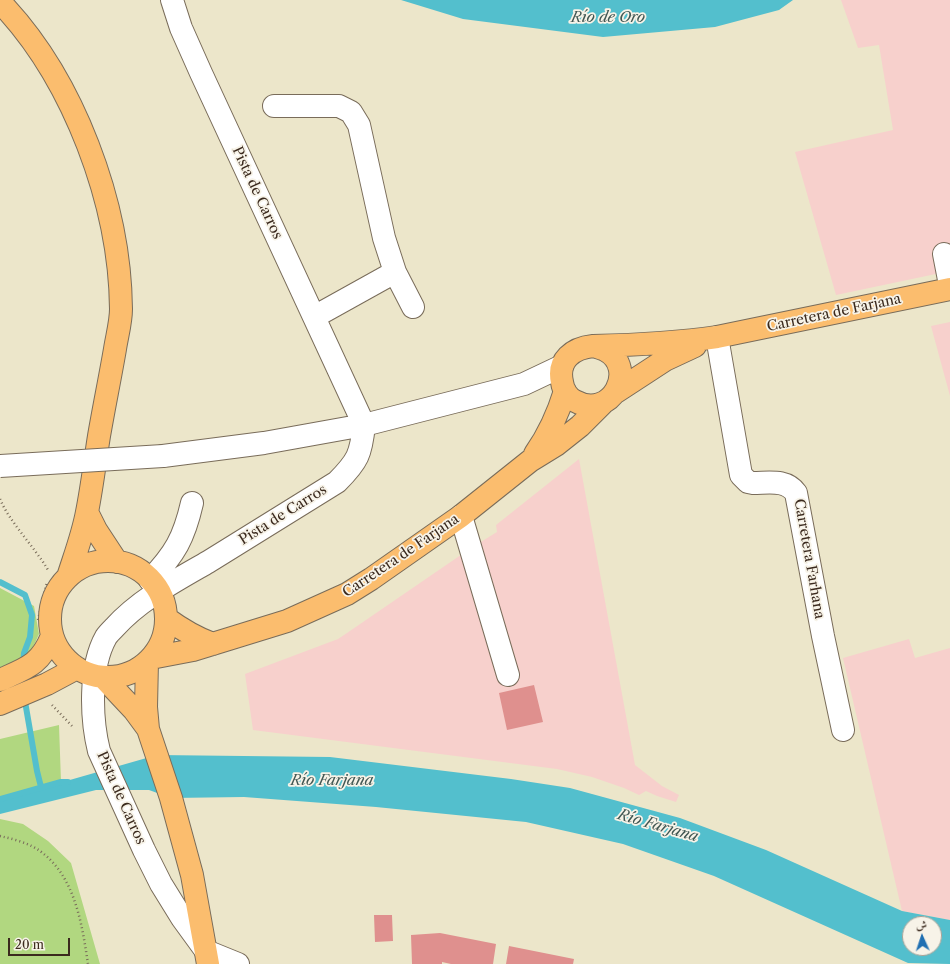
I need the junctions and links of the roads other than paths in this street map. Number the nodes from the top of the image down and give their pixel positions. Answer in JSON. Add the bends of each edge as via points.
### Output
{"nodes":[{"id":1,"x":172,"y":0,"type":"edge"},
{"id":2,"x":0,"y":2,"type":"edge"},
{"id":3,"x":274,"y":106,"type":"dead end"},
{"id":4,"x":944,"y":254,"type":"dead end"},
{"id":5,"x":395,"y":272,"type":"junction"},
{"id":6,"x":950,"y":285,"type":"edge"},
{"id":7,"x":950,"y":289,"type":"edge"},
{"id":8,"x":413,"y":307,"type":"dead end"},
{"id":9,"x":314,"y":317,"type":"junction"},
{"id":10,"x":717,"y":337,"type":"junction"},
{"id":11,"x":593,"y":346,"type":"junction"},
{"id":12,"x":563,"y":381,"type":"junction"},
{"id":13,"x":609,"y":398,"type":"junction"},
{"id":14,"x":364,"y":425,"type":"junction"},
{"id":15,"x":530,"y":461,"type":"junction"},
{"id":16,"x":0,"y":466,"type":"edge"},
{"id":17,"x":192,"y":503,"type":"dead end"},
{"id":18,"x":87,"y":512,"type":"junction"},
{"id":19,"x":461,"y":516,"type":"junction"},
{"id":20,"x":117,"y":562,"type":"junction"},
{"id":21,"x":55,"y":576,"type":"junction"},
{"id":22,"x":154,"y":586,"type":"junction"},
{"id":23,"x":166,"y":618,"type":"junction"},
{"id":24,"x":45,"y":630,"type":"junction"},
{"id":25,"x":213,"y":644,"type":"junction"},
{"id":26,"x":149,"y":660,"type":"junction"},
{"id":27,"x":92,"y":674,"type":"junction"},
{"id":28,"x":508,"y":675,"type":"dead end"},
{"id":29,"x":0,"y":680,"type":"edge"},
{"id":30,"x":0,"y":704,"type":"edge"},
{"id":31,"x":148,"y":729,"type":"junction"},
{"id":32,"x":843,"y":730,"type":"dead end"},
{"id":33,"x":207,"y":958,"type":"edge"},
{"id":34,"x":238,"y":964,"type":"edge"}],
"edges":[{"from":1,"to":9,"type":"street","name":"Pista de Carros","via":[[201,73]]},
{"from":2,"to":18,"type":"main road","via":[[26,32],[56,79],[77,120],[93,159],[115,238],[121,311]]},
{"from":3,"to":5,"type":"street","via":[[339,106],[351,112],[359,125],[384,238]]},
{"from":4,"to":6,"type":"street"},
{"from":5,"to":8,"type":"street"},
{"from":5,"to":9,"type":"street"},
{"from":7,"to":10,"type":"main road","name":"Carretera de Farjana"},
{"from":9,"to":14,"type":"street","name":"Pista de Carros"},
{"from":10,"to":11,"type":"main road","name":"Carretera de Farjana","via":[[686,342]]},
{"from":10,"to":13,"type":"main road","name":"Carretera de Farjana","via":[[665,360]]},
{"from":10,"to":32,"type":"street","name":"Carretera Farhana","via":[[741,475],[748,482],[785,484],[796,493]]},
{"from":11,"to":12,"type":"main road","via":[[583,347],[567,357]]},
{"from":11,"to":13,"type":"main road","via":[[605,349],[614,357],[620,368],[620,380]]},
{"from":12,"to":13,"type":"main road","via":[[572,400],[581,404],[592,406]]},
{"from":12,"to":14,"type":"street","via":[[524,384]]},
{"from":12,"to":15,"type":"main road","name":"Carretera de Farjana","via":[[557,416],[545,440]]},
{"from":13,"to":15,"type":"main road","name":"Carretera de Farjana","via":[[580,426]]},
{"from":14,"to":16,"type":"street","bridge":true,"via":[[264,443],[163,456]]},
{"from":14,"to":22,"type":"street","name":"Pista de Carros","via":[[362,447],[356,460],[337,482]]},
{"from":15,"to":19,"type":"main road","name":"Carretera de Farjana"},
{"from":17,"to":22,"type":"street","via":[[187,525],[178,545]]},
{"from":18,"to":20,"type":"main road"},
{"from":18,"to":21,"type":"main road","via":[[78,548]]},
{"from":19,"to":25,"type":"main road","name":"Carretera de Farjana","via":[[347,594],[287,621]]},
{"from":19,"to":28,"type":"street"},
{"from":20,"to":21,"type":"main road","via":[[100,562]]},
{"from":20,"to":22,"type":"main road","via":[[140,572]]},
{"from":21,"to":24,"type":"main road","via":[[60,586],[50,610],[50,623]]},
{"from":22,"to":23,"type":"main road","via":[[164,604]]},
{"from":22,"to":27,"type":"street","name":"Pista de Carros","via":[[106,637]]},
{"from":23,"to":25,"type":"main road","via":[[196,638]]},
{"from":23,"to":26,"type":"main road","via":[[159,646]]},
{"from":24,"to":27,"type":"main road","via":[[66,660]]},
{"from":24,"to":29,"type":"main road","via":[[47,648],[40,658],[30,666]]},
{"from":25,"to":26,"type":"main road","name":"Carretera de Farjana"},
{"from":26,"to":27,"type":"main road","via":[[133,671],[118,676]]},
{"from":26,"to":31,"type":"main road","via":[[146,699]]},
{"from":27,"to":30,"type":"main road","via":[[57,679]]},
{"from":27,"to":31,"type":"main road","via":[[134,710]]},
{"from":27,"to":33,"type":"street","name":"Pista de Carros","via":[[95,736],[101,756],[161,884]]},
{"from":31,"to":33,"type":"main road","via":[[171,798],[192,875]]},
{"from":33,"to":34,"type":"street"}]}
